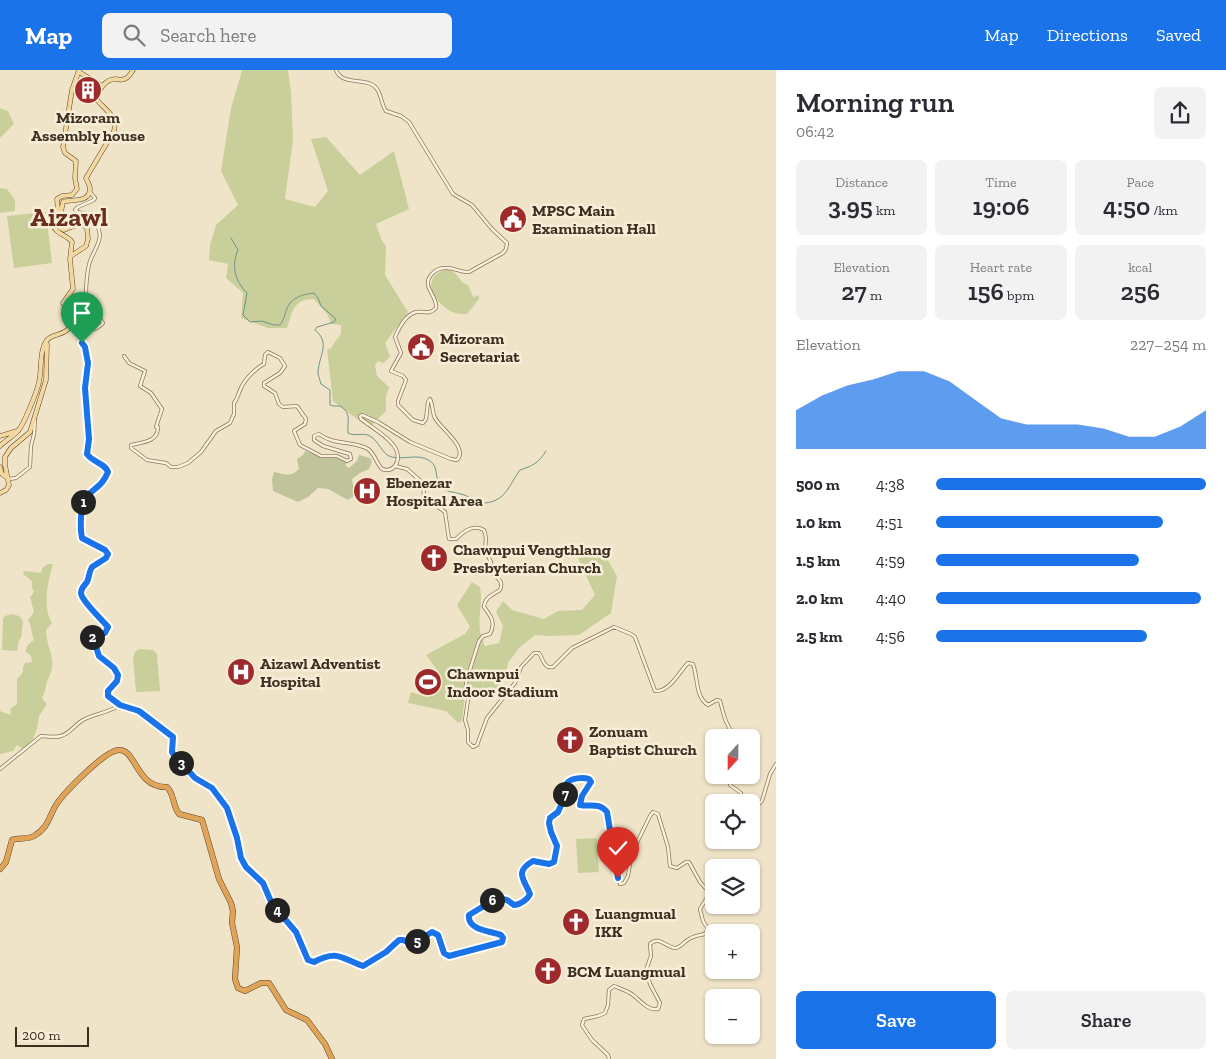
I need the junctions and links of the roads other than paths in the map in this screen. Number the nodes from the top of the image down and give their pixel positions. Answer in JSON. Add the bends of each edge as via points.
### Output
{"nodes":[{"id":1,"x":133,"y":70,"type":"edge"},
{"id":2,"x":336,"y":70,"type":"edge"},
{"id":3,"x":79,"y":71,"type":"edge"},
{"id":4,"x":102,"y":86,"type":"junction"},
{"id":5,"x":90,"y":192,"type":"junction"},
{"id":6,"x":54,"y":221,"type":"junction"},
{"id":7,"x":70,"y":257,"type":"junction"},
{"id":8,"x":46,"y":342,"type":"junction"},
{"id":9,"x":124,"y":356,"type":"dead end"},
{"id":10,"x":35,"y":418,"type":"junction"},
{"id":11,"x":18,"y":430,"type":"junction"},
{"id":12,"x":0,"y":436,"type":"edge"},
{"id":13,"x":0,"y":446,"type":"edge"},
{"id":14,"x":396,"y":465,"type":"junction"},
{"id":15,"x":0,"y":467,"type":"edge"},
{"id":16,"x":4,"y":472,"type":"junction"},
{"id":17,"x":9,"y":480,"type":"junction"},
{"id":18,"x":0,"y":493,"type":"edge"},
{"id":19,"x":120,"y":705,"type":"junction"},
{"id":20,"x":730,"y":729,"type":"edge"},
{"id":21,"x":776,"y":764,"type":"edge"},
{"id":22,"x":0,"y":769,"type":"edge"},
{"id":23,"x":730,"y":784,"type":"edge"},
{"id":24,"x":742,"y":794,"type":"edge"},
{"id":25,"x":760,"y":803,"type":"edge"},
{"id":26,"x":0,"y":869,"type":"edge"},
{"id":27,"x":332,"y":1059,"type":"edge"},
{"id":28,"x":609,"y":1059,"type":"edge"}],
"edges":[{"from":1,"to":4,"type":"main road","via":[[126,78],[112,80]]},
{"from":2,"to":14,"type":"street","via":[[343,78],[377,88],[386,111],[411,124],[453,194],[472,205],[507,244],[502,253],[469,272],[448,268],[435,271],[428,283],[436,308],[408,315],[396,333],[400,353],[391,370],[406,380],[398,405],[415,421],[423,422],[430,399],[437,421],[456,442],[461,453],[457,460],[451,459],[360,416],[397,450]]},
{"from":3,"to":4,"type":"main road"},
{"from":3,"to":6,"type":"main road","via":[[70,96],[63,147],[76,161],[77,189],[74,194],[57,200],[58,211]]},
{"from":4,"to":5,"type":"main road","via":[[97,100],[113,117],[115,128],[86,178]]},
{"from":5,"to":6,"type":"main road","via":[[82,199],[63,202],[60,215]]},
{"from":5,"to":19,"type":"street","via":[[94,200],[75,210],[91,217],[98,229],[99,245],[87,271],[87,302],[103,324],[86,332],[81,339],[88,363],[85,394],[89,439],[86,452],[108,472],[100,486],[82,503],[81,536],[108,554],[92,567],[81,594],[108,627],[105,633],[93,636],[90,642],[116,672],[118,679],[107,695]]},
{"from":6,"to":7,"type":"main road","via":[[55,230],[72,242]]},
{"from":6,"to":7,"type":"main road","via":[[58,221],[64,230],[74,225],[87,228],[86,246]]},
{"from":7,"to":8,"type":"main road","via":[[73,289],[63,303],[70,328]]},
{"from":8,"to":10,"type":"main road","via":[[46,377]]},
{"from":8,"to":11,"type":"main road","via":[[38,384]]},
{"from":9,"to":14,"type":"street","via":[[129,363],[144,371],[140,386],[151,393],[162,409],[155,437],[130,446],[147,460],[178,467],[197,455],[216,431],[230,423],[241,386],[264,364],[268,352],[280,358],[285,366],[264,386],[275,393],[279,404],[283,407],[296,406],[306,419],[305,424],[294,430],[300,445],[321,456],[350,459],[349,453],[314,440],[314,436],[319,434],[332,442],[359,444],[372,452],[385,470]]},
{"from":10,"to":16,"type":"main road","via":[[29,434],[6,454]]},
{"from":10,"to":17,"type":"street","via":[[30,467]]},
{"from":11,"to":12,"type":"main road"},
{"from":11,"to":13,"type":"main road"},
{"from":14,"to":20,"type":"street","via":[[407,469],[423,483],[424,497],[444,512],[449,538],[456,539],[471,528],[484,530],[485,550],[492,562],[492,574],[502,584],[500,590],[484,603],[492,619],[492,629],[479,641],[466,682],[465,720],[470,746],[477,745],[487,718],[534,653],[539,653],[549,668],[553,667],[572,648],[614,627],[635,637],[655,691],[666,687],[688,663],[693,664],[702,700],[708,705],[720,701]]},
{"from":15,"to":16,"type":"main road"},
{"from":16,"to":17,"type":"main road"},
{"from":17,"to":18,"type":"main road","via":[[9,488]]},
{"from":19,"to":22,"type":"street","via":[[80,722],[63,735],[41,736]]},
{"from":19,"to":28,"type":"street","via":[[139,711],[173,737],[174,755],[195,778],[212,788],[229,812],[246,867],[263,883],[271,902],[296,932],[307,960],[311,962],[337,956],[363,966],[399,940],[412,944],[432,932],[438,935],[444,953],[449,956],[502,942],[501,935],[470,924],[469,915],[497,898],[514,905],[521,903],[530,894],[522,875],[524,866],[533,861],[554,862],[557,846],[549,820],[562,804],[569,780],[589,779],[591,782],[580,805],[596,805],[607,812],[620,884],[627,879],[632,853],[646,822],[652,813],[658,814],[670,866],[676,868],[690,862],[708,891],[700,909],[708,929],[705,934],[678,947],[658,941],[650,944],[651,956],[646,970],[660,1003],[658,1009],[650,1008],[631,993],[614,986],[609,990],[605,1013],[584,1019],[582,1025]]},
{"from":21,"to":25,"type":"street"},
{"from":23,"to":24,"type":"street"},
{"from":26,"to":27,"type":"highway","via":[[6,862],[12,840],[36,835],[48,823],[57,803],[91,767],[114,751],[126,752],[150,783],[168,786],[179,814],[202,820],[219,879],[233,911],[238,988],[245,990],[269,983],[286,1010],[307,1020]]}]}
